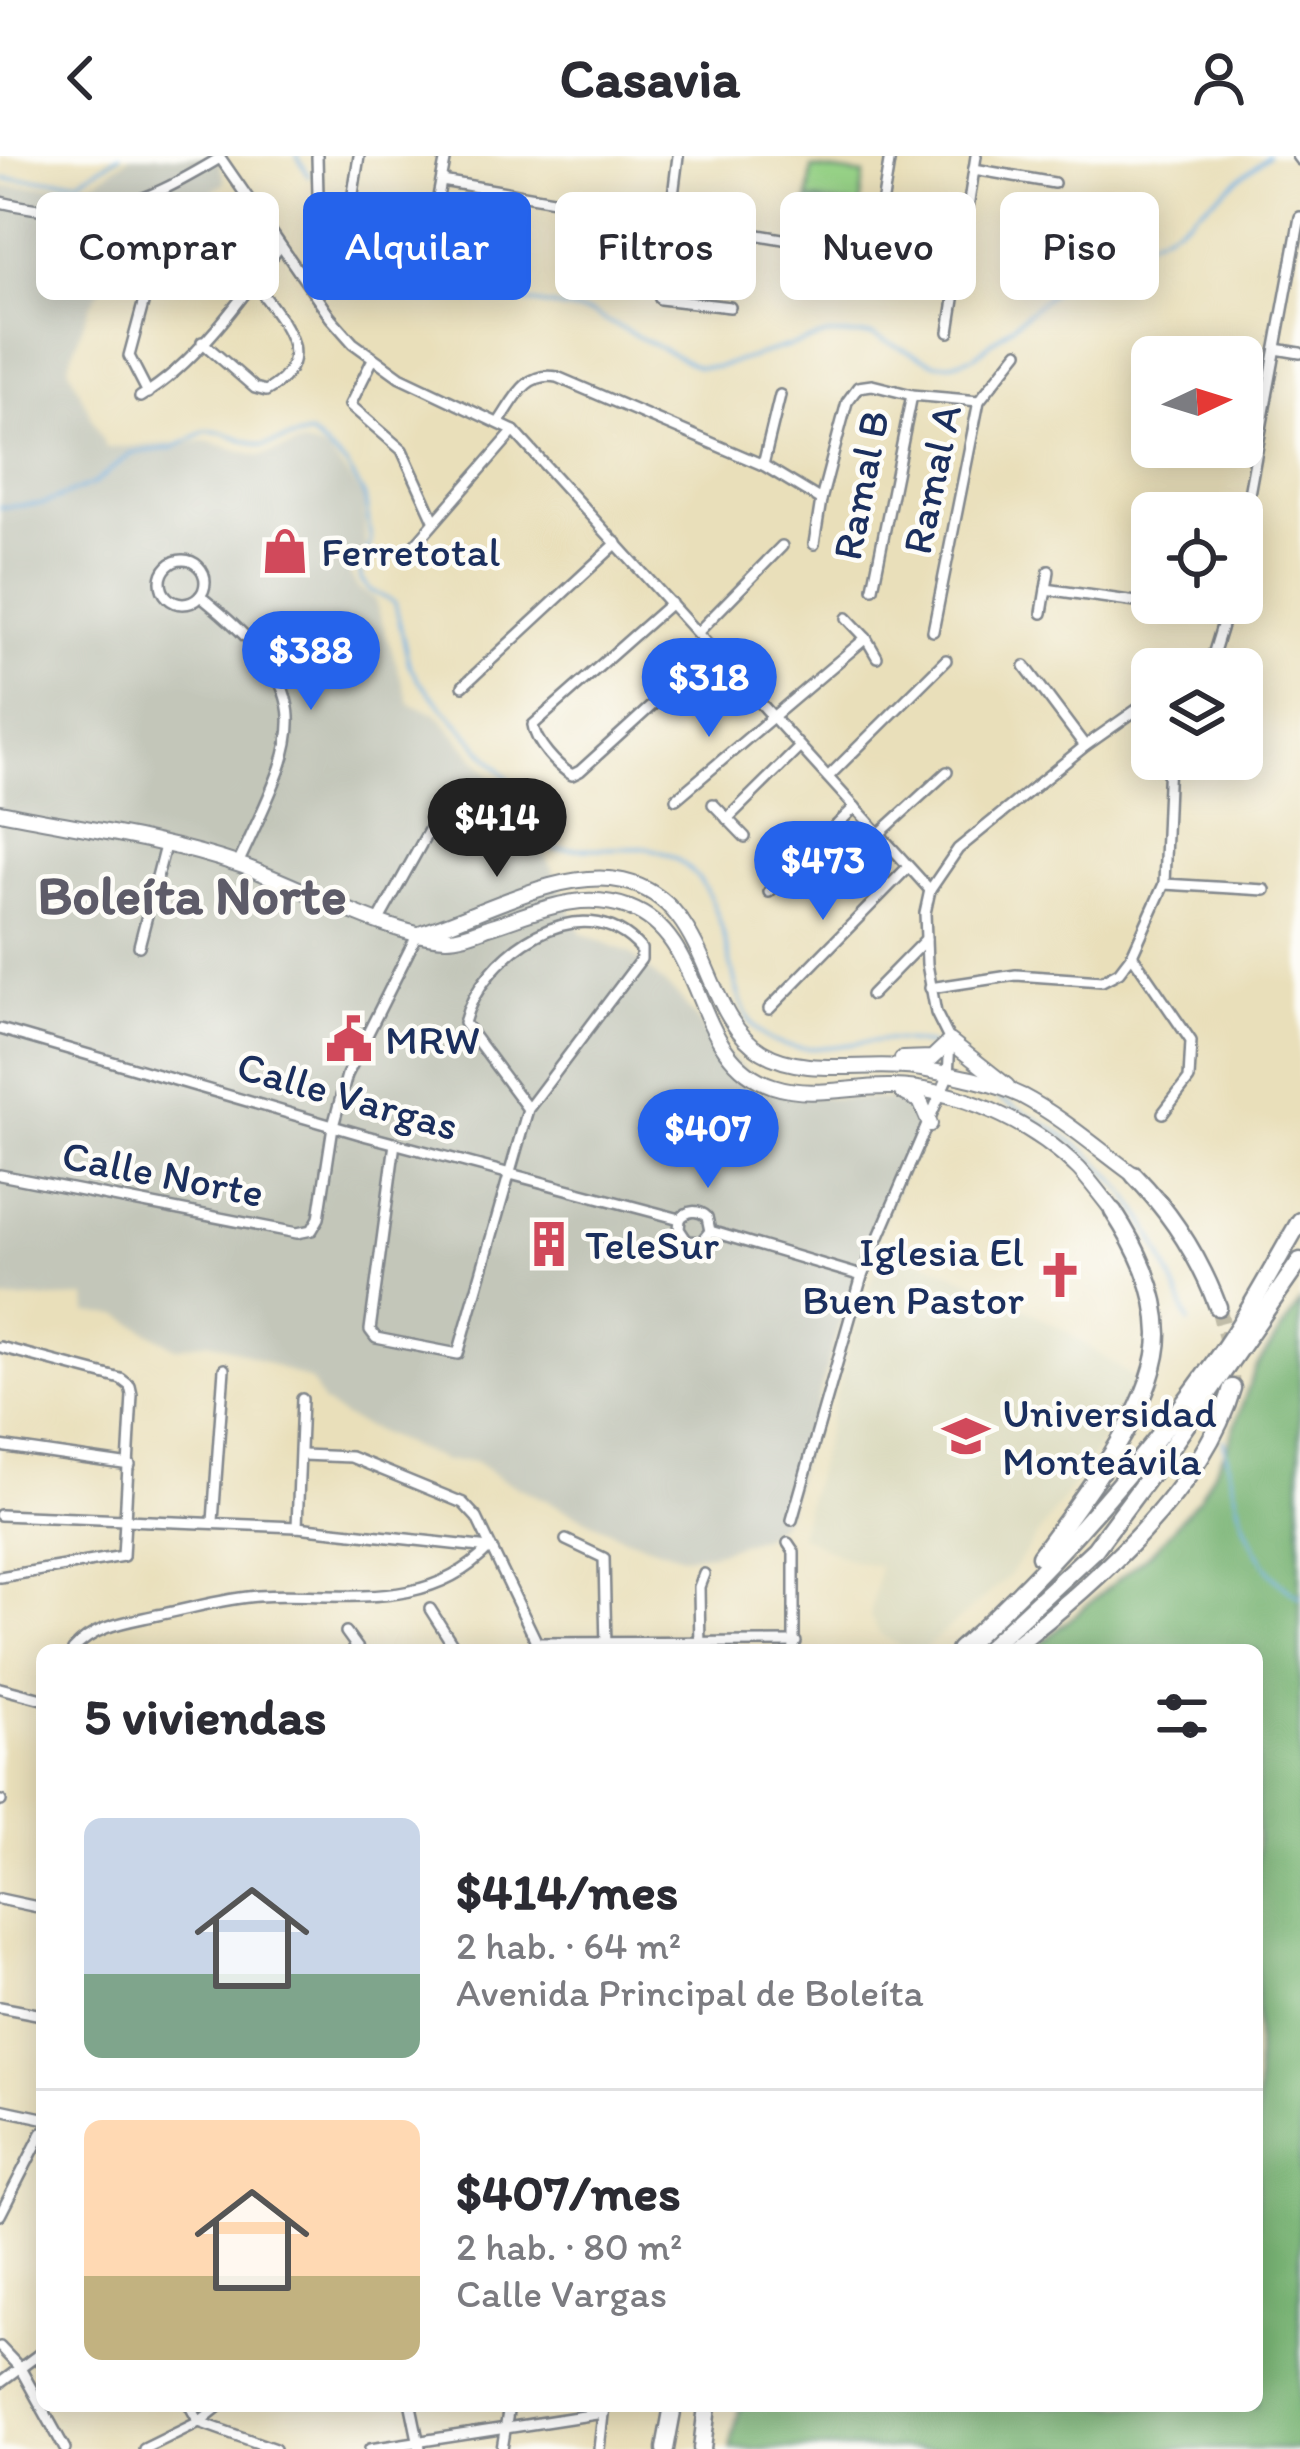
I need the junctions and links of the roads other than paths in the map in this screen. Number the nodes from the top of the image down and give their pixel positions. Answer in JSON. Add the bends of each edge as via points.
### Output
{"nodes":[{"id":1,"x":317,"y":156,"type":"edge"},
{"id":2,"x":358,"y":156,"type":"edge"},
{"id":3,"x":446,"y":156,"type":"edge"},
{"id":4,"x":678,"y":156,"type":"edge"},
{"id":5,"x":890,"y":156,"type":"edge"},
{"id":6,"x":976,"y":156,"type":"edge"},
{"id":7,"x":220,"y":157,"type":"edge"},
{"id":8,"x":974,"y":170,"type":"junction"},
{"id":9,"x":442,"y":181,"type":"junction"},
{"id":10,"x":1054,"y":183,"type":"dead end"},
{"id":11,"x":318,"y":192,"type":"edge"},
{"id":12,"x":353,"y":192,"type":"edge"},
{"id":13,"x":439,"y":192,"type":"edge"},
{"id":14,"x":672,"y":192,"type":"edge"},
{"id":15,"x":555,"y":200,"type":"edge"},
{"id":16,"x":0,"y":202,"type":"edge"},
{"id":17,"x":1300,"y":217,"type":"edge"},
{"id":18,"x":1298,"y":233,"type":"edge"},
{"id":19,"x":756,"y":235,"type":"edge"},
{"id":20,"x":280,"y":246,"type":"joint"},
{"id":21,"x":238,"y":300,"type":"edge"},
{"id":22,"x":266,"y":300,"type":"edge"},
{"id":23,"x":669,"y":300,"type":"edge"},
{"id":24,"x":143,"y":304,"type":"dead end"},
{"id":25,"x":730,"y":307,"type":"dead end"},
{"id":26,"x":949,"y":332,"type":"dead end"},
{"id":27,"x":202,"y":342,"type":"junction"},
{"id":28,"x":1276,"y":349,"type":"junction"},
{"id":29,"x":1018,"y":352,"type":"dead end"},
{"id":30,"x":1300,"y":353,"type":"edge"},
{"id":31,"x":373,"y":359,"type":"junction"},
{"id":32,"x":780,"y":395,"type":"dead end"},
{"id":33,"x":912,"y":395,"type":"junction"},
{"id":34,"x":979,"y":401,"type":"junction"},
{"id":35,"x":499,"y":422,"type":"junction"},
{"id":36,"x":514,"y":431,"type":"junction"},
{"id":37,"x":763,"y":465,"type":"junction"},
{"id":38,"x":1249,"y":492,"type":"edge"},
{"id":39,"x":821,"y":500,"type":"junction"},
{"id":40,"x":434,"y":520,"type":"junction"},
{"id":41,"x":616,"y":543,"type":"junction"},
{"id":42,"x":814,"y":544,"type":"dead end"},
{"id":43,"x":414,"y":546,"type":"dead end"},
{"id":44,"x":782,"y":547,"type":"dead end"},
{"id":45,"x":1049,"y":571,"type":"dead end"},
{"id":46,"x":873,"y":588,"type":"dead end"},
{"id":47,"x":1046,"y":590,"type":"junction"},
{"id":48,"x":200,"y":596,"type":"junction"},
{"id":49,"x":1131,"y":599,"type":"edge"},
{"id":50,"x":671,"y":603,"type":"junction"},
{"id":51,"x":1042,"y":613,"type":"dead end"},
{"id":52,"x":847,"y":619,"type":"dead end"},
{"id":53,"x":932,"y":631,"type":"dead end"},
{"id":54,"x":698,"y":632,"type":"junction"},
{"id":55,"x":866,"y":638,"type":"junction"},
{"id":56,"x":713,"y":650,"type":"junction"},
{"id":57,"x":877,"y":657,"type":"dead end"},
{"id":58,"x":946,"y":660,"type":"dead end"},
{"id":59,"x":1025,"y":667,"type":"dead end"},
{"id":60,"x":463,"y":686,"type":"dead end"},
{"id":61,"x":1131,"y":714,"type":"edge"},
{"id":62,"x":771,"y":715,"type":"junction"},
{"id":63,"x":1085,"y":746,"type":"junction"},
{"id":64,"x":800,"y":747,"type":"junction"},
{"id":65,"x":946,"y":772,"type":"dead end"},
{"id":66,"x":828,"y":777,"type":"junction"},
{"id":67,"x":1168,"y":780,"type":"edge"},
{"id":68,"x":676,"y":799,"type":"dead end"},
{"id":69,"x":713,"y":804,"type":"dead end"},
{"id":70,"x":855,"y":807,"type":"junction"},
{"id":71,"x":0,"y":812,"type":"edge"},
{"id":72,"x":438,"y":814,"type":"dead end"},
{"id":73,"x":727,"y":819,"type":"junction"},
{"id":74,"x":879,"y":834,"type":"junction"},
{"id":75,"x":745,"y":837,"type":"dead end"},
{"id":76,"x":165,"y":846,"type":"junction"},
{"id":77,"x":238,"y":864,"type":"junction"},
{"id":78,"x":908,"y":867,"type":"junction"},
{"id":79,"x":1164,"y":884,"type":"junction"},
{"id":80,"x":930,"y":890,"type":"junction"},
{"id":81,"x":1264,"y":890,"type":"dead end"},
{"id":82,"x":769,"y":892,"type":"dead end"},
{"id":83,"x":380,"y":920,"type":"junction"},
{"id":84,"x":417,"y":935,"type":"junction"},
{"id":85,"x":926,"y":939,"type":"junction"},
{"id":86,"x":139,"y":946,"type":"dead end"},
{"id":87,"x":1132,"y":956,"type":"junction"},
{"id":88,"x":930,"y":988,"type":"junction"},
{"id":89,"x":871,"y":995,"type":"dead end"},
{"id":90,"x":769,"y":1009,"type":"dead end"},
{"id":91,"x":0,"y":1029,"type":"edge"},
{"id":92,"x":950,"y":1041,"type":"junction"},
{"id":93,"x":868,"y":1064,"type":"junction"},
{"id":94,"x":948,"y":1076,"type":"junction"},
{"id":95,"x":886,"y":1086,"type":"junction"},
{"id":96,"x":941,"y":1092,"type":"junction"},
{"id":97,"x":1021,"y":1096,"type":"junction"},
{"id":98,"x":528,"y":1109,"type":"junction"},
{"id":99,"x":1163,"y":1113,"type":"dead end"},
{"id":100,"x":930,"y":1124,"type":"junction"},
{"id":101,"x":333,"y":1126,"type":"junction"},
{"id":102,"x":395,"y":1143,"type":"junction"},
{"id":103,"x":0,"y":1174,"type":"edge"},
{"id":104,"x":509,"y":1174,"type":"junction"},
{"id":105,"x":1135,"y":1175,"type":"joint"},
{"id":106,"x":1113,"y":1211,"type":"joint"},
{"id":107,"x":680,"y":1219,"type":"junction"},
{"id":108,"x":1300,"y":1221,"type":"edge"},
{"id":109,"x":710,"y":1231,"type":"junction"},
{"id":110,"x":1300,"y":1261,"type":"edge"},
{"id":111,"x":862,"y":1276,"type":"junction"},
{"id":112,"x":1218,"y":1307,"type":"tunnel mouth"},
{"id":113,"x":0,"y":1347,"type":"edge"},
{"id":114,"x":224,"y":1369,"type":"dead end"},
{"id":115,"x":1232,"y":1388,"type":"tunnel mouth"},
{"id":116,"x":302,"y":1399,"type":"dead end"},
{"id":117,"x":0,"y":1446,"type":"edge"},
{"id":118,"x":302,"y":1455,"type":"junction"},
{"id":119,"x":130,"y":1465,"type":"junction"},
{"id":120,"x":0,"y":1515,"type":"edge"},
{"id":121,"x":127,"y":1520,"type":"junction"},
{"id":122,"x":792,"y":1520,"type":"dead end"},
{"id":123,"x":213,"y":1522,"type":"junction"},
{"id":124,"x":297,"y":1527,"type":"junction"},
{"id":125,"x":566,"y":1540,"type":"dead end"},
{"id":126,"x":788,"y":1543,"type":"dead end"},
{"id":127,"x":489,"y":1548,"type":"junction"},
{"id":128,"x":704,"y":1574,"type":"dead end"},
{"id":129,"x":0,"y":1577,"type":"edge"},
{"id":130,"x":430,"y":1610,"type":"dead end"},
{"id":131,"x":994,"y":1620,"type":"junction"},
{"id":132,"x":346,"y":1632,"type":"dead end"},
{"id":133,"x":537,"y":1643,"type":"joint"},
{"id":134,"x":81,"y":1644,"type":"edge"},
{"id":135,"x":355,"y":1644,"type":"edge"},
{"id":136,"x":452,"y":1644,"type":"edge"},
{"id":137,"x":554,"y":1644,"type":"edge"},
{"id":138,"x":606,"y":1644,"type":"edge"},
{"id":139,"x":700,"y":1644,"type":"edge"},
{"id":140,"x":795,"y":1644,"type":"edge"},
{"id":141,"x":966,"y":1644,"type":"edge"},
{"id":142,"x":992,"y":1644,"type":"edge"},
{"id":143,"x":1016,"y":1644,"type":"edge"},
{"id":144,"x":0,"y":1688,"type":"edge"},
{"id":145,"x":36,"y":1697,"type":"edge"},
{"id":146,"x":0,"y":1899,"type":"edge"},
{"id":147,"x":36,"y":1907,"type":"edge"},
{"id":148,"x":0,"y":2007,"type":"edge"},
{"id":149,"x":36,"y":2014,"type":"edge"},
{"id":150,"x":0,"y":2109,"type":"edge"},
{"id":151,"x":36,"y":2117,"type":"edge"},
{"id":152,"x":36,"y":2145,"type":"edge"},
{"id":153,"x":0,"y":2215,"type":"edge"},
{"id":154,"x":0,"y":2347,"type":"edge"},
{"id":155,"x":36,"y":2356,"type":"edge"},
{"id":156,"x":20,"y":2368,"type":"junction"},
{"id":157,"x":0,"y":2384,"type":"edge"},
{"id":158,"x":36,"y":2397,"type":"edge"},
{"id":159,"x":44,"y":2412,"type":"edge"},
{"id":160,"x":193,"y":2412,"type":"edge"},
{"id":161,"x":212,"y":2412,"type":"edge"},
{"id":162,"x":412,"y":2412,"type":"edge"},
{"id":163,"x":508,"y":2412,"type":"edge"},
{"id":164,"x":594,"y":2412,"type":"edge"},
{"id":165,"x":604,"y":2412,"type":"edge"},
{"id":166,"x":675,"y":2412,"type":"edge"},
{"id":167,"x":677,"y":2412,"type":"edge"},
{"id":168,"x":710,"y":2412,"type":"edge"},
{"id":169,"x":711,"y":2412,"type":"edge"},
{"id":170,"x":199,"y":2422,"type":"junction"},
{"id":171,"x":504,"y":2430,"type":"junction"},
{"id":172,"x":420,"y":2445,"type":"edge"},
{"id":173,"x":65,"y":2449,"type":"edge"},
{"id":174,"x":145,"y":2449,"type":"edge"},
{"id":175,"x":275,"y":2449,"type":"edge"},
{"id":176,"x":370,"y":2449,"type":"edge"},
{"id":177,"x":502,"y":2449,"type":"edge"},
{"id":178,"x":599,"y":2449,"type":"edge"},
{"id":179,"x":665,"y":2449,"type":"edge"},
{"id":180,"x":677,"y":2449,"type":"edge"},
{"id":181,"x":702,"y":2449,"type":"edge"},
{"id":182,"x":713,"y":2449,"type":"edge"}],
"edges":[{"from":1,"to":11,"type":"street"},
{"from":2,"to":12,"type":"street"},
{"from":3,"to":9,"type":"street"},
{"from":4,"to":14,"type":"street"},
{"from":5,"to":19,"type":"street","via":[[875,248],[865,254]]},
{"from":6,"to":8,"type":"street"},
{"from":7,"to":16,"type":"street","via":[[108,212]]},
{"from":7,"to":20,"type":"street"},
{"from":8,"to":10,"type":"street"},
{"from":8,"to":26,"type":"street"},
{"from":9,"to":13,"type":"street"},
{"from":9,"to":15,"type":"street"},
{"from":17,"to":18,"type":"street"},
{"from":18,"to":28,"type":"street"},
{"from":20,"to":31,"type":"street","via":[[330,317]]},
{"from":21,"to":27,"type":"street"},
{"from":22,"to":27,"type":"street","via":[[295,344],[278,384],[255,388]]},
{"from":23,"to":25,"type":"street"},
{"from":24,"to":27,"type":"street","via":[[129,356],[144,395]]},
{"from":28,"to":30,"type":"street"},
{"from":28,"to":38,"type":"street"},
{"from":29,"to":34,"type":"street","name":"Ramal A"},
{"from":31,"to":35,"type":"street"},
{"from":31,"to":40,"type":"street","via":[[350,405],[402,450]]},
{"from":32,"to":37,"type":"street"},
{"from":33,"to":34,"type":"street"},
{"from":33,"to":39,"type":"street","via":[[872,385],[851,394]]},
{"from":33,"to":46,"type":"street","name":"Ramal B"},
{"from":34,"to":53,"type":"street","name":"Ramal A"},
{"from":35,"to":36,"type":"street"},
{"from":35,"to":37,"type":"street","via":[[525,383],[546,375]]},
{"from":36,"to":40,"type":"street"},
{"from":36,"to":41,"type":"street"},
{"from":37,"to":39,"type":"street"},
{"from":39,"to":42,"type":"street"},
{"from":40,"to":43,"type":"street"},
{"from":41,"to":50,"type":"street"},
{"from":41,"to":60,"type":"street"},
{"from":44,"to":54,"type":"street"},
{"from":45,"to":47,"type":"street"},
{"from":47,"to":49,"type":"street"},
{"from":47,"to":51,"type":"street"},
{"from":48,"to":48,"type":"street","via":[[199,567],[186,560],[168,566],[162,587],[170,599],[185,604]]},
{"from":48,"to":77,"type":"street","via":[[260,651],[290,718],[286,758]]},
{"from":50,"to":54,"type":"street"},
{"from":50,"to":56,"type":"street","via":[[533,724],[536,736],[572,775]]},
{"from":52,"to":55,"type":"street"},
{"from":54,"to":56,"type":"street"},
{"from":55,"to":57,"type":"street"},
{"from":55,"to":62,"type":"street"},
{"from":56,"to":62,"type":"street"},
{"from":58,"to":66,"type":"street"},
{"from":59,"to":63,"type":"street"},
{"from":61,"to":63,"type":"street"},
{"from":62,"to":64,"type":"street"},
{"from":62,"to":68,"type":"street"},
{"from":63,"to":80,"type":"street","via":[[958,849]]},
{"from":64,"to":66,"type":"street"},
{"from":64,"to":73,"type":"street"},
{"from":65,"to":74,"type":"street"},
{"from":66,"to":70,"type":"street"},
{"from":67,"to":79,"type":"street"},
{"from":69,"to":73,"type":"street"},
{"from":70,"to":74,"type":"street"},
{"from":70,"to":82,"type":"street"},
{"from":71,"to":76,"type":"street"},
{"from":72,"to":83,"type":"street"},
{"from":73,"to":75,"type":"street"},
{"from":74,"to":78,"type":"street"},
{"from":76,"to":77,"type":"street"},
{"from":76,"to":86,"type":"street"},
{"from":77,"to":83,"type":"street"},
{"from":78,"to":80,"type":"street"},
{"from":78,"to":90,"type":"street"},
{"from":79,"to":81,"type":"street"},
{"from":79,"to":87,"type":"street"},
{"from":80,"to":85,"type":"street"},
{"from":83,"to":84,"type":"street"},
{"from":84,"to":93,"type":"street","via":[[539,890],[592,879],[641,886],[679,915],[748,1042],[806,1066]]},
{"from":84,"to":95,"type":"street","via":[[465,936],[579,899],[635,910],[681,955],[716,1035],[749,1072],[772,1086],[829,1094]]},
{"from":84,"to":101,"type":"street","via":[[347,1075]]},
{"from":85,"to":88,"type":"street"},
{"from":85,"to":89,"type":"street"},
{"from":87,"to":88,"type":"street","via":[[1102,981],[1016,975]]},
{"from":87,"to":99,"type":"street","via":[[1191,1041],[1189,1079]]},
{"from":88,"to":92,"type":"street"},
{"from":91,"to":101,"type":"street","name":"Calle Vargas"},
{"from":92,"to":93,"type":"street","via":[[932,1058]]},
{"from":92,"to":94,"type":"street"},
{"from":92,"to":97,"type":"street"},
{"from":93,"to":94,"type":"street"},
{"from":94,"to":96,"type":"street"},
{"from":94,"to":97,"type":"street"},
{"from":95,"to":96,"type":"street"},
{"from":95,"to":100,"type":"street","via":[[920,1101]]},
{"from":96,"to":100,"type":"street"},
{"from":96,"to":106,"type":"street","via":[[1035,1137],[1077,1167]]},
{"from":97,"to":105,"type":"street"},
{"from":98,"to":98,"type":"street","via":[[641,959],[623,932],[592,920],[549,929],[515,949],[474,999],[464,1023]]},
{"from":98,"to":104,"type":"street"},
{"from":100,"to":111,"type":"street"},
{"from":101,"to":102,"type":"street","name":"Calle Vargas"},
{"from":101,"to":103,"type":"street","name":"Calle Norte","via":[[319,1218],[297,1233]]},
{"from":102,"to":104,"type":"street","name":"Calle Vargas"},
{"from":102,"to":104,"type":"street","via":[[370,1330],[376,1338],[461,1352]]},
{"from":104,"to":107,"type":"street","name":"Calle Vargas"},
{"from":105,"to":112,"type":"highway","via":[[1187,1240]]},
{"from":106,"to":131,"type":"highway","via":[[1148,1278],[1155,1358],[1108,1457]]},
{"from":107,"to":109,"type":"street","name":"Calle Vargas","via":[[703,1213]]},
{"from":107,"to":109,"type":"street","name":"Calle Vargas","via":[[687,1241],[701,1242]]},
{"from":108,"to":131,"type":"highway","via":[[1222,1351]]},
{"from":109,"to":111,"type":"street","name":"Calle Vargas"},
{"from":110,"to":142,"type":"highway","via":[[1095,1549]]},
{"from":111,"to":122,"type":"street"},
{"from":113,"to":119,"type":"street","via":[[126,1381]]},
{"from":114,"to":123,"type":"street"},
{"from":115,"to":143,"type":"highway","via":[[1176,1496]]},
{"from":116,"to":118,"type":"street"},
{"from":117,"to":119,"type":"street"},
{"from":118,"to":124,"type":"street"},
{"from":118,"to":127,"type":"street","via":[[351,1457],[463,1503]]},
{"from":119,"to":121,"type":"street"},
{"from":120,"to":121,"type":"street"},
{"from":121,"to":123,"type":"street"},
{"from":121,"to":129,"type":"street","via":[[117,1560]]},
{"from":123,"to":124,"type":"street"},
{"from":124,"to":127,"type":"street"},
{"from":125,"to":138,"type":"street","via":[[604,1558]]},
{"from":126,"to":140,"type":"street"},
{"from":127,"to":133,"type":"street"},
{"from":127,"to":134,"type":"street","via":[[464,1570],[385,1595],[250,1597],[105,1627]]},
{"from":128,"to":139,"type":"street"},
{"from":130,"to":136,"type":"street"},
{"from":131,"to":141,"type":"highway"},
{"from":132,"to":135,"type":"street"},
{"from":133,"to":137,"type":"street"},
{"from":144,"to":145,"type":"street"},
{"from":146,"to":147,"type":"street"},
{"from":148,"to":149,"type":"street"},
{"from":150,"to":151,"type":"street"},
{"from":152,"to":153,"type":"street"},
{"from":154,"to":156,"type":"street"},
{"from":155,"to":156,"type":"street"},
{"from":156,"to":157,"type":"street"},
{"from":156,"to":158,"type":"street"},
{"from":159,"to":173,"type":"street"},
{"from":160,"to":170,"type":"street"},
{"from":161,"to":170,"type":"street"},
{"from":162,"to":172,"type":"street"},
{"from":163,"to":171,"type":"street"},
{"from":164,"to":171,"type":"street"},
{"from":165,"to":178,"type":"street"},
{"from":166,"to":179,"type":"highway"},
{"from":167,"to":180,"type":"highway"},
{"from":168,"to":181,"type":"highway"},
{"from":169,"to":182,"type":"highway"},
{"from":170,"to":174,"type":"street"},
{"from":170,"to":175,"type":"street"},
{"from":171,"to":172,"type":"street"},
{"from":171,"to":177,"type":"street"},
{"from":172,"to":176,"type":"street"}]}
